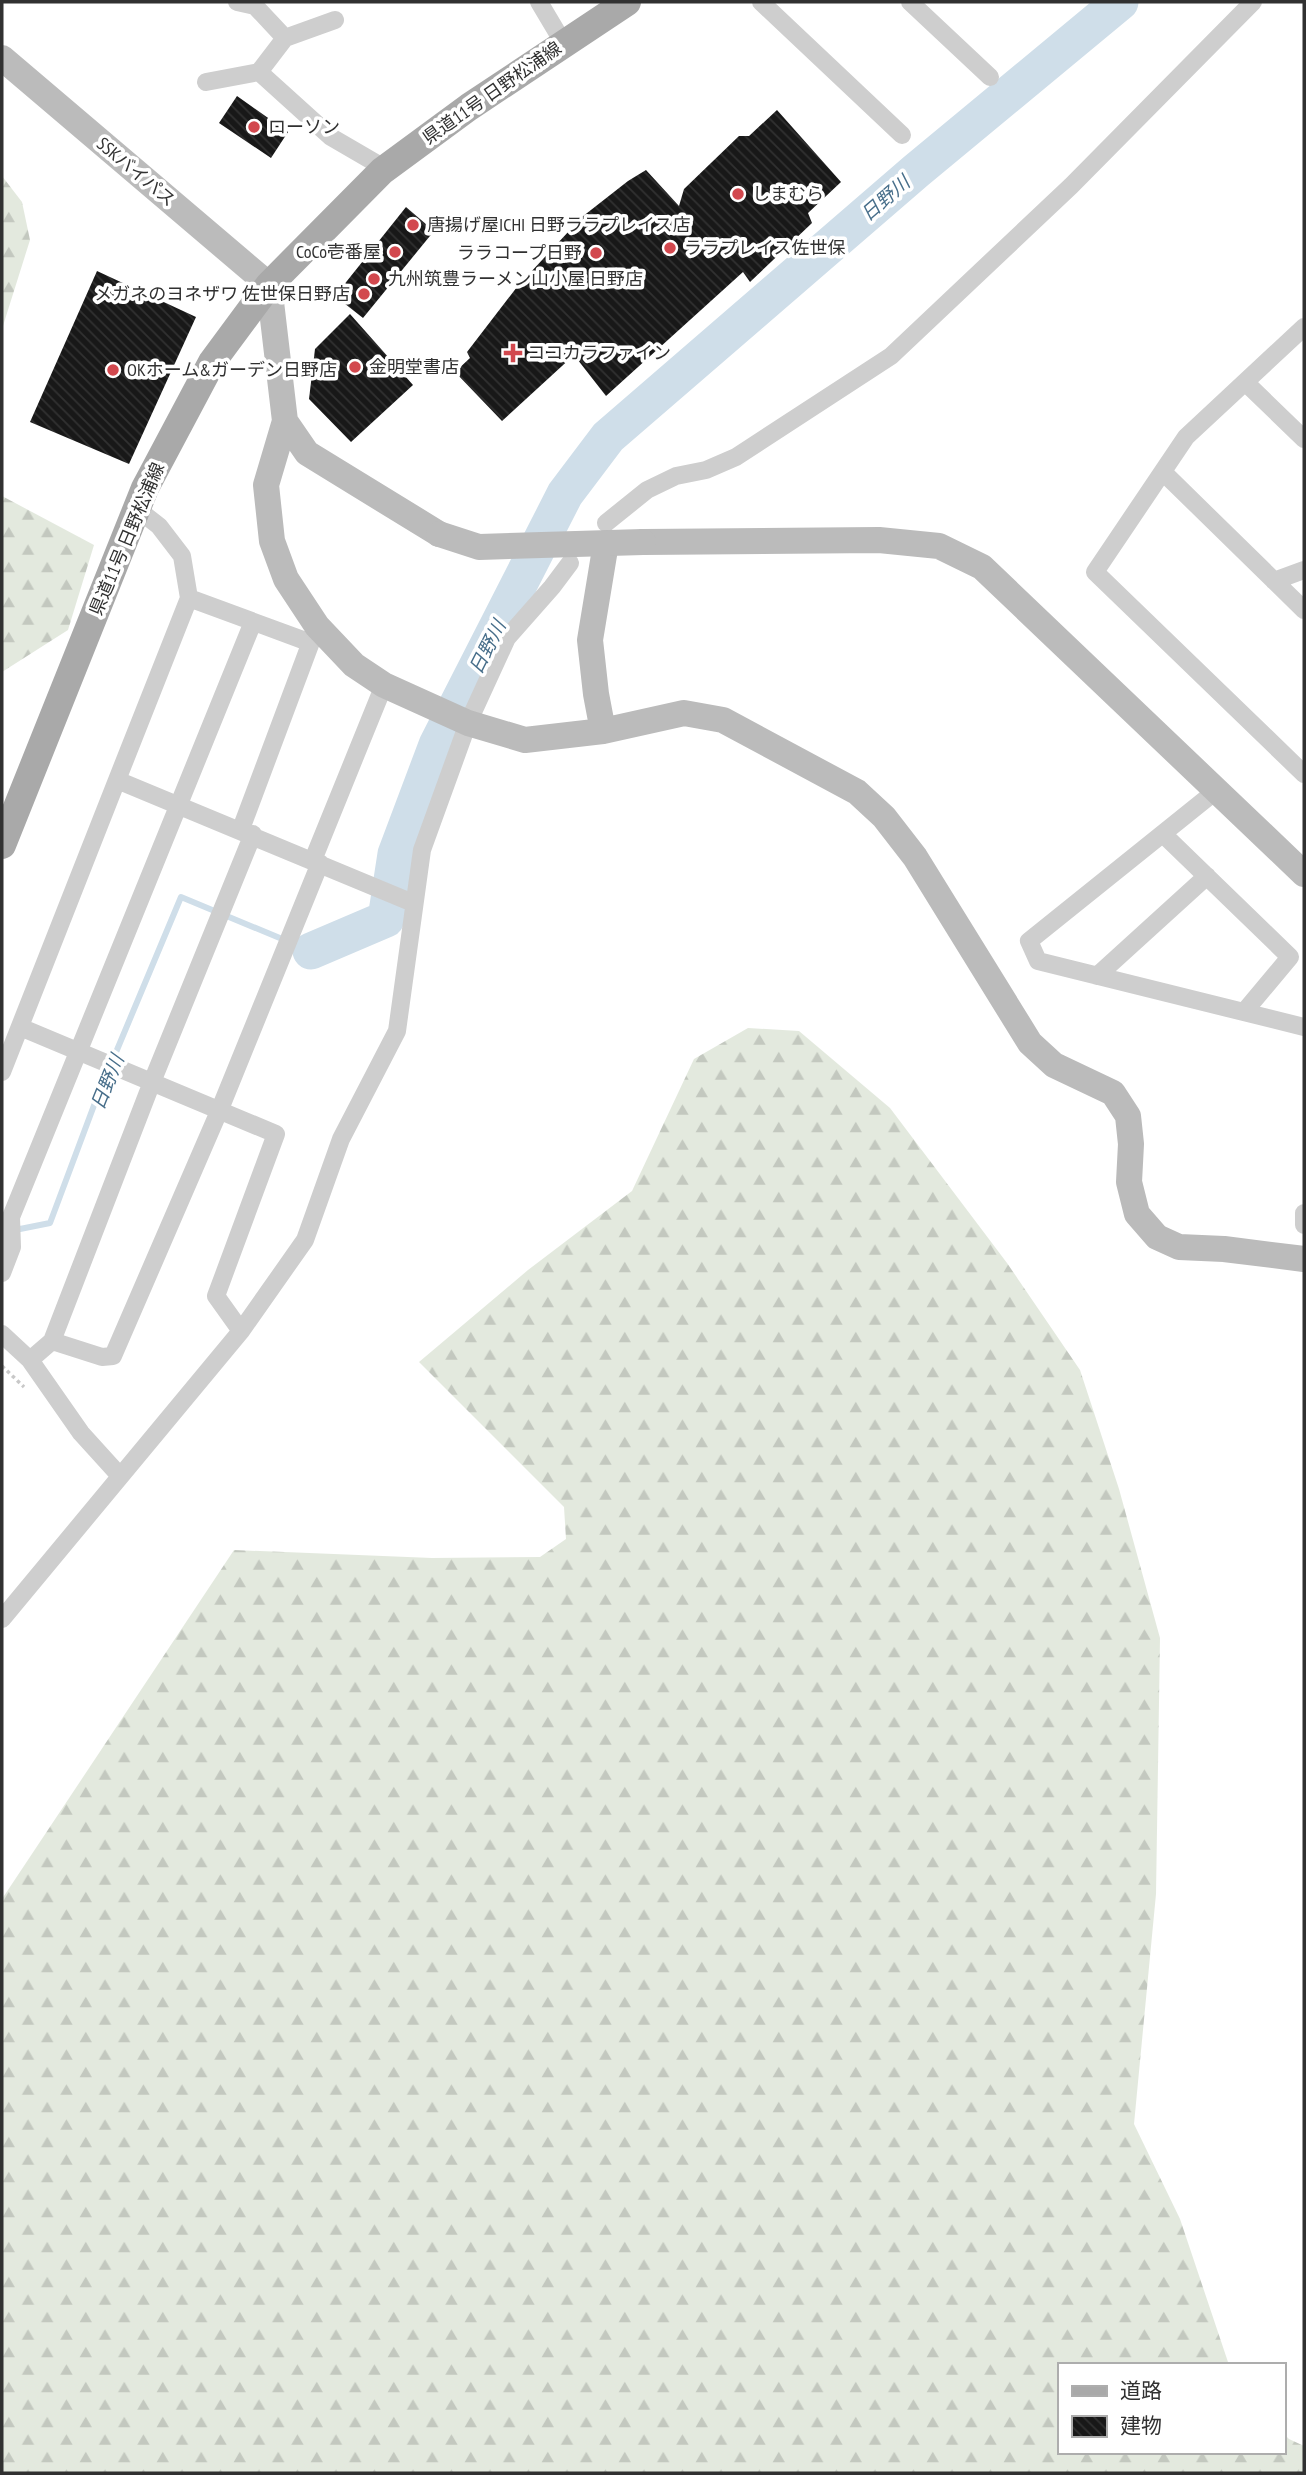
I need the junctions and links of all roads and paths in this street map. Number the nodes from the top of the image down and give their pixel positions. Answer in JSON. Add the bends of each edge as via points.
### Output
{"nodes":[{"id":1,"x":237,"y":2,"type":"edge"},
{"id":2,"x":539,"y":2,"type":"edge"},
{"id":3,"x":626,"y":2,"type":"edge"},
{"id":4,"x":761,"y":2,"type":"edge"},
{"id":5,"x":910,"y":2,"type":"edge"},
{"id":6,"x":1253,"y":2,"type":"edge"},
{"id":7,"x":335,"y":19,"type":"dead end"},
{"id":8,"x":285,"y":38,"type":"junction"},
{"id":9,"x":564,"y":44,"type":"junction"},
{"id":10,"x":2,"y":58,"type":"edge"},
{"id":11,"x":259,"y":72,"type":"junction"},
{"id":12,"x":990,"y":77,"type":"dead end"},
{"id":13,"x":206,"y":82,"type":"dead end"},
{"id":14,"x":902,"y":135,"type":"dead end"},
{"id":15,"x":386,"y":169,"type":"junction"},
{"id":16,"x":269,"y":285,"type":"junction"},
{"id":17,"x":1304,"y":327,"type":"edge"},
{"id":18,"x":1245,"y":382,"type":"junction"},
{"id":19,"x":285,"y":421,"type":"junction"},
{"id":20,"x":1304,"y":439,"type":"edge"},
{"id":21,"x":1163,"y":472,"type":"junction"},
{"id":22,"x":137,"y":509,"type":"junction"},
{"id":23,"x":606,"y":533,"type":"junction"},
{"id":24,"x":570,"y":563,"type":"dead end"},
{"id":25,"x":1304,"y":570,"type":"edge"},
{"id":26,"x":1274,"y":581,"type":"junction"},
{"id":27,"x":189,"y":598,"type":"junction"},
{"id":28,"x":1304,"y":610,"type":"edge"},
{"id":29,"x":253,"y":622,"type":"junction"},
{"id":30,"x":314,"y":634,"type":"junction"},
{"id":31,"x":384,"y":685,"type":"junction"},
{"id":32,"x":468,"y":723,"type":"junction"},
{"id":33,"x":603,"y":731,"type":"junction"},
{"id":34,"x":1303,"y":769,"type":"edge"},
{"id":35,"x":117,"y":780,"type":"junction"},
{"id":36,"x":1217,"y":790,"type":"junction"},
{"id":37,"x":180,"y":805,"type":"junction"},
{"id":38,"x":247,"y":832,"type":"junction"},
{"id":39,"x":1163,"y":834,"type":"junction"},
{"id":40,"x":2,"y":845,"type":"edge"},
{"id":41,"x":317,"y":861,"type":"junction"},
{"id":42,"x":1304,"y":874,"type":"edge"},
{"id":43,"x":1207,"y":876,"type":"junction"},
{"id":44,"x":413,"y":903,"type":"junction"},
{"id":45,"x":1097,"y":976,"type":"junction"},
{"id":46,"x":1244,"y":1012,"type":"junction"},
{"id":47,"x":20,"y":1027,"type":"junction"},
{"id":48,"x":1304,"y":1027,"type":"edge"},
{"id":49,"x":78,"y":1051,"type":"junction"},
{"id":50,"x":2,"y":1072,"type":"edge"},
{"id":51,"x":152,"y":1082,"type":"junction"},
{"id":52,"x":220,"y":1109,"type":"junction"},
{"id":53,"x":1304,"y":1213,"type":"edge"},
{"id":54,"x":1304,"y":1225,"type":"edge"},
{"id":55,"x":1304,"y":1259,"type":"edge"},
{"id":56,"x":2,"y":1273,"type":"edge"},
{"id":57,"x":241,"y":1331,"type":"junction"},
{"id":58,"x":2,"y":1334,"type":"edge"},
{"id":59,"x":52,"y":1341,"type":"junction"},
{"id":60,"x":30,"y":1360,"type":"junction"},
{"id":61,"x":120,"y":1476,"type":"junction"},
{"id":62,"x":2,"y":1619,"type":"edge"}],
"edges":[{"from":1,"to":8,"type":"street","via":[[255,6]]},
{"from":2,"to":9,"type":"street"},
{"from":3,"to":9,"type":"main road","name":"県道11号 日野松浦線"},
{"from":4,"to":14,"type":"street"},
{"from":5,"to":12,"type":"street"},
{"from":6,"to":23,"type":"street","via":[[1071,186],[891,356],[736,457],[647,490]]},
{"from":7,"to":8,"type":"street"},
{"from":8,"to":11,"type":"street"},
{"from":9,"to":15,"type":"main road","name":"県道11号 日野松浦線"},
{"from":10,"to":16,"type":"street","name":"SSKバイパス"},
{"from":11,"to":13,"type":"street"},
{"from":11,"to":15,"type":"street","via":[[331,136]]},
{"from":15,"to":16,"type":"main road","name":"県道11号 日野松浦線"},
{"from":16,"to":19,"type":"street"},
{"from":16,"to":22,"type":"main road","name":"県道11号 日野松浦線","via":[[212,362]]},
{"from":17,"to":18,"type":"street"},
{"from":18,"to":20,"type":"street"},
{"from":18,"to":21,"type":"street","via":[[1186,438]]},
{"from":19,"to":23,"type":"street","bridge":true,"via":[[307,453],[439,534],[480,547]]},
{"from":19,"to":30,"type":"street","via":[[267,485],[272,541]]},
{"from":21,"to":26,"type":"street"},
{"from":21,"to":34,"type":"street","via":[[1094,572]]},
{"from":22,"to":27,"type":"street","via":[[159,526],[182,556]]},
{"from":22,"to":40,"type":"main road","name":"県道11号 日野松浦線"},
{"from":23,"to":33,"type":"street","via":[[590,640]]},
{"from":23,"to":36,"type":"street","bridge":true,"via":[[643,542],[879,540],[939,547],[982,567]]},
{"from":24,"to":32,"type":"street","via":[[507,638]]},
{"from":25,"to":26,"type":"street"},
{"from":26,"to":28,"type":"street"},
{"from":27,"to":29,"type":"street"},
{"from":27,"to":35,"type":"street"},
{"from":29,"to":30,"type":"street"},
{"from":29,"to":37,"type":"street"},
{"from":30,"to":31,"type":"street"},
{"from":30,"to":38,"type":"street"},
{"from":31,"to":32,"type":"street"},
{"from":31,"to":41,"type":"street"},
{"from":32,"to":33,"type":"street","via":[[525,740]]},
{"from":32,"to":44,"type":"street","via":[[422,850]]},
{"from":33,"to":55,"type":"street","via":[[684,713],[723,720],[857,792],[884,817],[915,858],[1030,1043],[1054,1065],[1113,1093],[1128,1116],[1129,1182],[1138,1214],[1157,1237],[1179,1247]]},
{"from":35,"to":37,"type":"street"},
{"from":35,"to":47,"type":"street"},
{"from":36,"to":39,"type":"street"},
{"from":36,"to":42,"type":"street"},
{"from":37,"to":38,"type":"street"},
{"from":37,"to":49,"type":"street"},
{"from":38,"to":41,"type":"street"},
{"from":38,"to":51,"type":"street"},
{"from":39,"to":43,"type":"street"},
{"from":39,"to":45,"type":"street","via":[[1028,941],[1038,961]]},
{"from":41,"to":44,"type":"street"},
{"from":41,"to":52,"type":"street"},
{"from":43,"to":45,"type":"street"},
{"from":43,"to":46,"type":"street","via":[[1290,957]]},
{"from":44,"to":57,"type":"street","via":[[397,1031],[341,1139],[305,1240]]},
{"from":45,"to":46,"type":"street"},
{"from":46,"to":48,"type":"street"},
{"from":47,"to":49,"type":"street"},
{"from":47,"to":50,"type":"street"},
{"from":49,"to":51,"type":"street"},
{"from":49,"to":56,"type":"street","via":[[11,1217],[12,1247]]},
{"from":51,"to":52,"type":"street"},
{"from":51,"to":59,"type":"street"},
{"from":52,"to":57,"type":"street","via":[[276,1134],[216,1296]]},
{"from":52,"to":59,"type":"street","via":[[113,1356],[102,1357]]},
{"from":53,"to":54,"type":"street"},
{"from":57,"to":61,"type":"street"},
{"from":58,"to":60,"type":"street"},
{"from":59,"to":60,"type":"street"},
{"from":60,"to":61,"type":"street","via":[[81,1433]]},
{"from":61,"to":62,"type":"street"}]}
